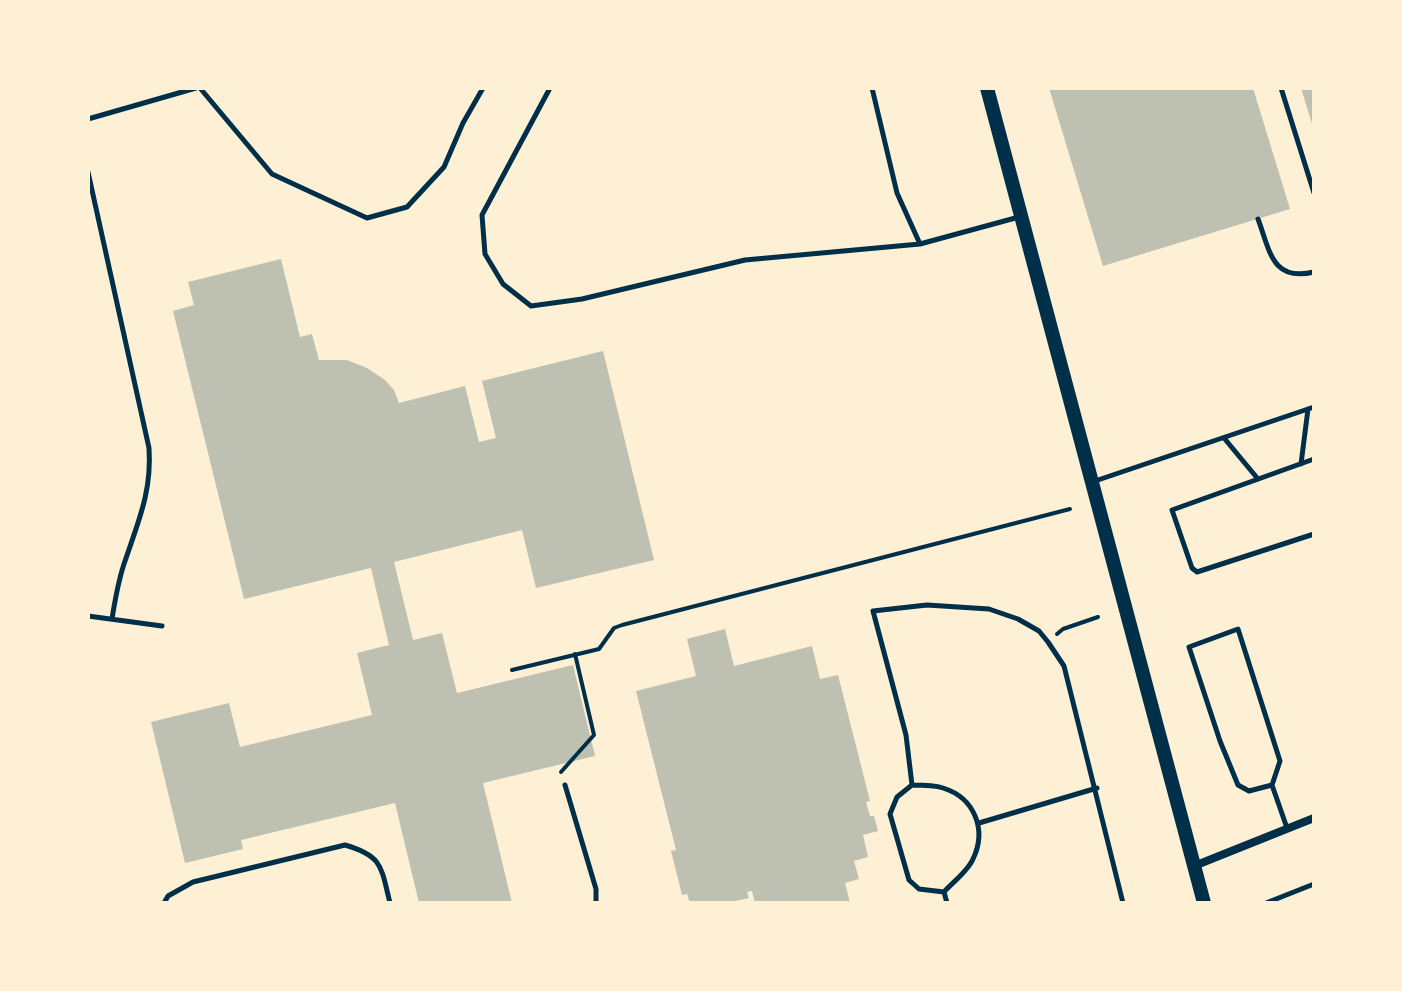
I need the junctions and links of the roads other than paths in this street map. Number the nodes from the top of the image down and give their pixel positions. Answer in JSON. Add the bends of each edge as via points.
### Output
{"nodes":[{"id":1,"x":198,"y":88,"type":"edge"},
{"id":2,"x":483,"y":88,"type":"edge"},
{"id":3,"x":550,"y":88,"type":"edge"},
{"id":4,"x":872,"y":88,"type":"edge"},
{"id":5,"x":987,"y":88,"type":"edge"},
{"id":6,"x":1281,"y":88,"type":"edge"},
{"id":7,"x":88,"y":119,"type":"edge"},
{"id":8,"x":88,"y":172,"type":"edge"},
{"id":9,"x":1314,"y":193,"type":"edge"},
{"id":10,"x":1022,"y":216,"type":"junction"},
{"id":11,"x":1258,"y":219,"type":"dead end"},
{"id":12,"x":920,"y":244,"type":"junction"},
{"id":13,"x":1314,"y":272,"type":"edge"},
{"id":14,"x":1311,"y":408,"type":"edge"},
{"id":15,"x":1224,"y":438,"type":"junction"},
{"id":16,"x":1314,"y":459,"type":"edge"},
{"id":17,"x":1301,"y":464,"type":"junction"},
{"id":18,"x":1258,"y":479,"type":"junction"},
{"id":19,"x":1093,"y":482,"type":"junction"},
{"id":20,"x":1314,"y":534,"type":"edge"},
{"id":21,"x":88,"y":616,"type":"edge"},
{"id":22,"x":112,"y":619,"type":"junction"},
{"id":23,"x":162,"y":626,"type":"dead end"},
{"id":24,"x":565,"y":785,"type":"road end"},
{"id":25,"x":912,"y":785,"type":"junction"},
{"id":26,"x":1272,"y":785,"type":"junction"},
{"id":27,"x":1097,"y":788,"type":"junction"},
{"id":28,"x":1314,"y":818,"type":"edge"},
{"id":29,"x":979,"y":823,"type":"junction"},
{"id":30,"x":1288,"y":829,"type":"junction"},
{"id":31,"x":1194,"y":866,"type":"junction"},
{"id":32,"x":1314,"y":884,"type":"edge"},
{"id":33,"x":944,"y":892,"type":"junction"},
{"id":34,"x":164,"y":903,"type":"edge"},
{"id":35,"x":390,"y":903,"type":"edge"},
{"id":36,"x":596,"y":903,"type":"edge"},
{"id":37,"x":947,"y":903,"type":"edge"},
{"id":38,"x":1123,"y":903,"type":"edge"},
{"id":39,"x":1204,"y":903,"type":"edge"},
{"id":40,"x":1266,"y":903,"type":"edge"}],
"edges":[{"from":1,"to":2,"type":"lane","via":[[272,174],[367,218],[407,207],[444,167]]},
{"from":1,"to":7,"type":"lane"},
{"from":3,"to":12,"type":"lane","via":[[482,215],[485,254],[503,284],[531,306],[745,260]]},
{"from":4,"to":12,"type":"lane","via":[[897,193]]},
{"from":5,"to":10,"type":"main road"},
{"from":6,"to":9,"type":"lane"},
{"from":8,"to":22,"type":"lane","via":[[150,470]]},
{"from":10,"to":12,"type":"lane"},
{"from":10,"to":19,"type":"main road"},
{"from":11,"to":13,"type":"lane","via":[[1278,266],[1287,273]]},
{"from":14,"to":15,"type":"lane"},
{"from":14,"to":17,"type":"lane"},
{"from":15,"to":18,"type":"lane"},
{"from":15,"to":19,"type":"lane"},
{"from":16,"to":17,"type":"lane"},
{"from":17,"to":18,"type":"lane"},
{"from":18,"to":20,"type":"lane","via":[[1172,510],[1192,568],[1203,571]]},
{"from":19,"to":31,"type":"main road"},
{"from":21,"to":22,"type":"lane"},
{"from":22,"to":23,"type":"lane"},
{"from":24,"to":36,"type":"lane"},
{"from":25,"to":27,"type":"lane","via":[[906,735],[873,611],[927,605],[989,609],[1039,631],[1064,666]]},
{"from":25,"to":29,"type":"lane","via":[[944,788],[961,797]]},
{"from":25,"to":33,"type":"lane","via":[[897,797],[890,814],[905,867],[919,889]]},
{"from":26,"to":26,"type":"lane","via":[[1280,761],[1238,629],[1189,647],[1238,785],[1249,791]]},
{"from":26,"to":30,"type":"lane"},
{"from":27,"to":29,"type":"lane"},
{"from":27,"to":38,"type":"lane"},
{"from":28,"to":30,"type":"street"},
{"from":29,"to":33,"type":"lane","via":[[973,861]]},
{"from":30,"to":31,"type":"street"},
{"from":31,"to":39,"type":"main road"},
{"from":32,"to":40,"type":"lane"},
{"from":33,"to":37,"type":"lane"},
{"from":34,"to":35,"type":"lane","via":[[193,882],[345,845],[375,858]]}]}
